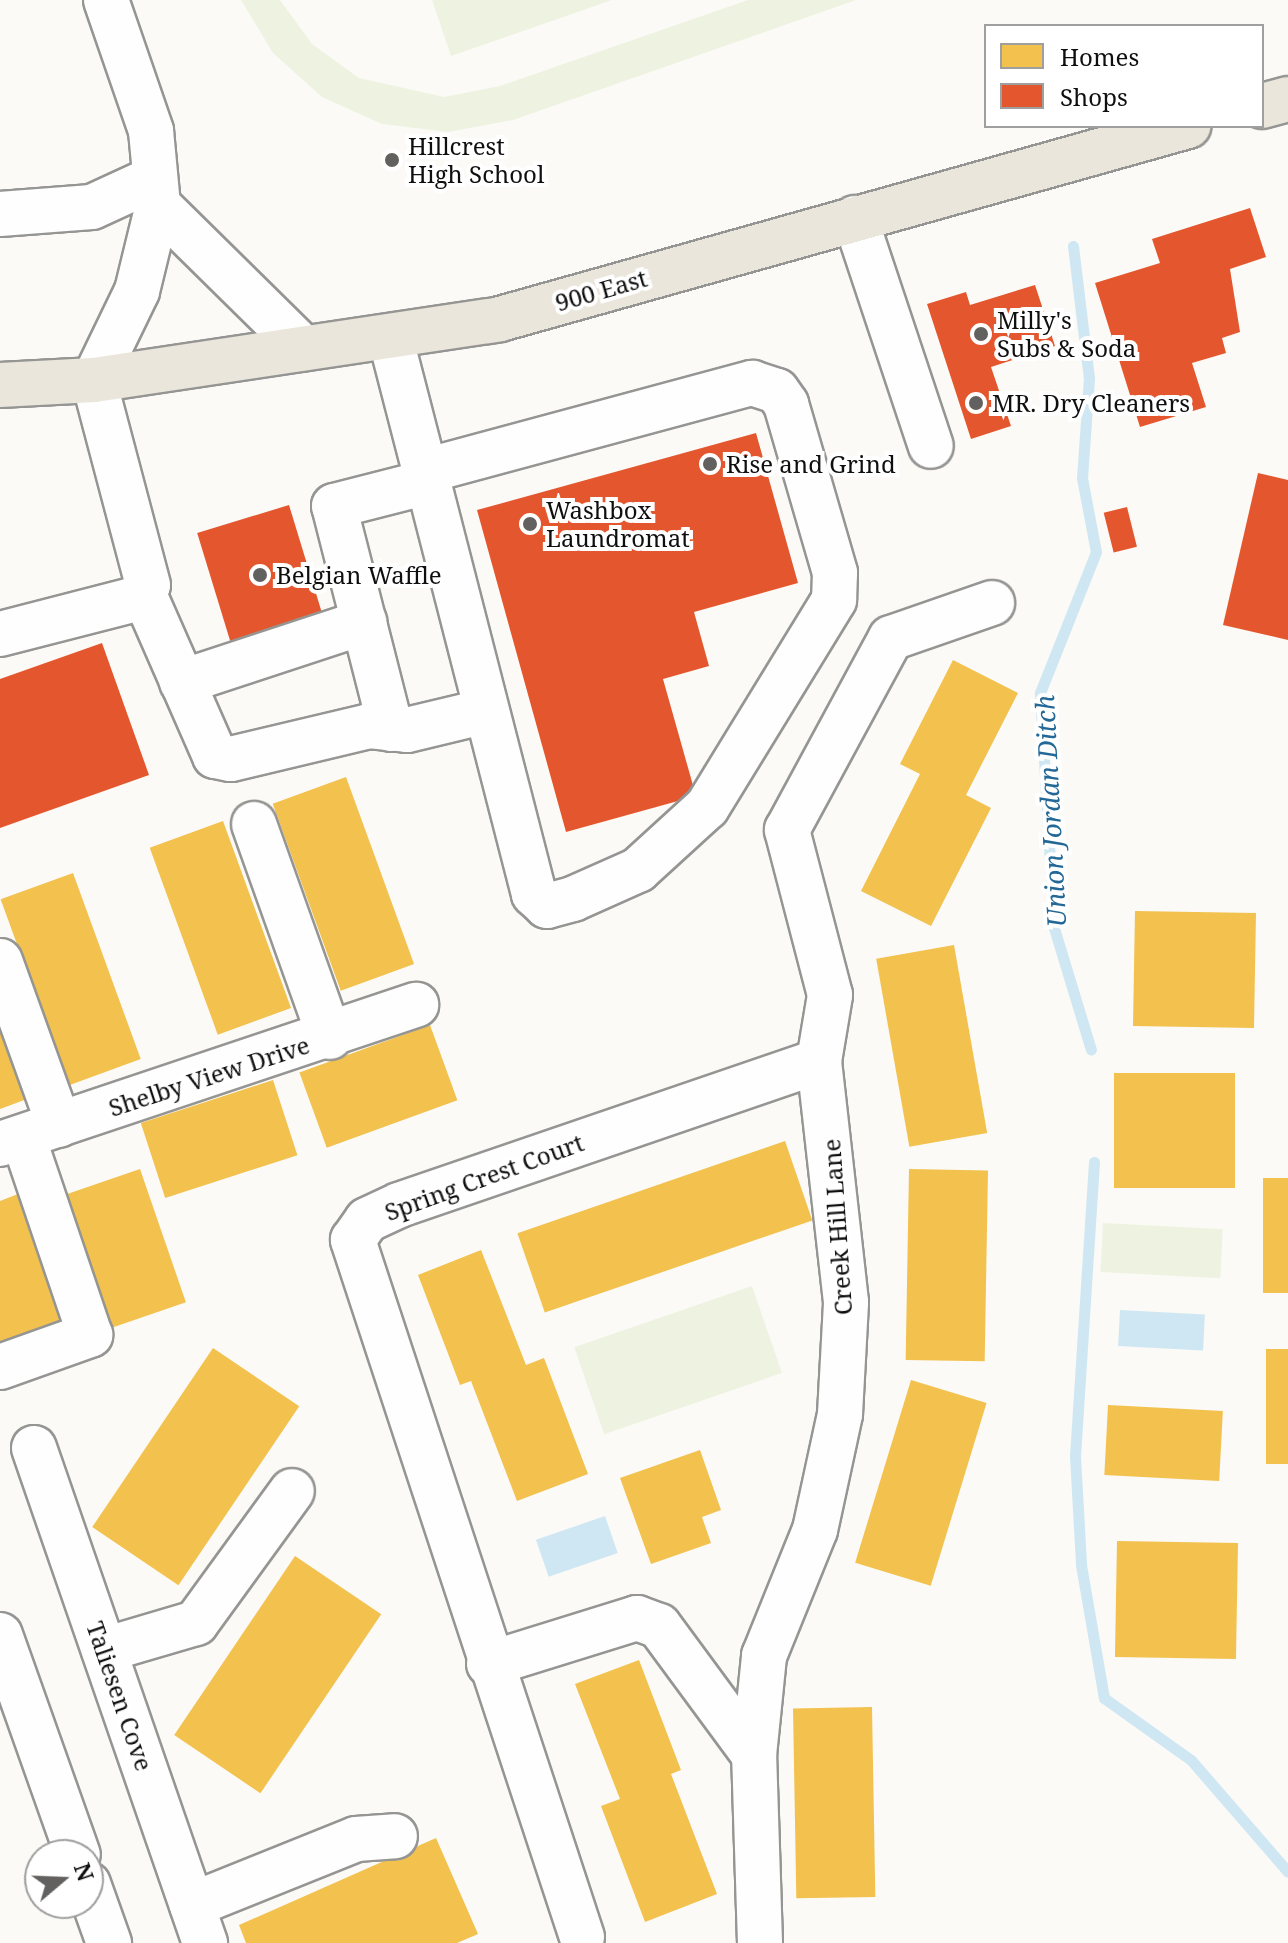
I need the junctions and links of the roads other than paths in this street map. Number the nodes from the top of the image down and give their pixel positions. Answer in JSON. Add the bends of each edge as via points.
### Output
{"nodes":[{"id":1,"x":106,"y":0,"type":"edge"},
{"id":2,"x":1288,"y":99,"type":"edge"},
{"id":3,"x":1264,"y":105,"type":"edge"},
{"id":4,"x":1181,"y":128,"type":"edge"},
{"id":5,"x":156,"y":192,"type":"junction"},
{"id":6,"x":0,"y":214,"type":"edge"},
{"id":7,"x":855,"y":218,"type":"junction"},
{"id":8,"x":391,"y":340,"type":"junction"},
{"id":9,"x":303,"y":348,"type":"junction"},
{"id":10,"x":94,"y":380,"type":"junction"},
{"id":11,"x":0,"y":385,"type":"edge"},
{"id":12,"x":931,"y":446,"type":"dead end"},
{"id":13,"x":426,"y":477,"type":"junction"},
{"id":14,"x":144,"y":594,"type":"junction"},
{"id":15,"x":992,"y":603,"type":"dead end"},
{"id":16,"x":364,"y":622,"type":"junction"},
{"id":17,"x":0,"y":634,"type":"edge"},
{"id":18,"x":182,"y":682,"type":"junction"},
{"id":19,"x":486,"y":711,"type":"junction"},
{"id":20,"x":391,"y":729,"type":"junction"},
{"id":21,"x":254,"y":824,"type":"dead end"},
{"id":22,"x":0,"y":961,"type":"edge"},
{"id":23,"x":416,"y":1005,"type":"dead end"},
{"id":24,"x":330,"y":1037,"type":"junction"},
{"id":25,"x":819,"y":1061,"type":"junction"},
{"id":26,"x":27,"y":1135,"type":"edge"},
{"id":27,"x":0,"y":1367,"type":"edge"},
{"id":28,"x":34,"y":1448,"type":"dead end"},
{"id":29,"x":292,"y":1491,"type":"dead end"},
{"id":30,"x":0,"y":1635,"type":"edge"},
{"id":31,"x":104,"y":1650,"type":"junction"},
{"id":32,"x":489,"y":1664,"type":"junction"},
{"id":33,"x":754,"y":1755,"type":"junction"},
{"id":34,"x":395,"y":1836,"type":"dead end"},
{"id":35,"x":72,"y":1839,"type":"edge"},
{"id":36,"x":100,"y":1919,"type":"edge"},
{"id":37,"x":198,"y":1924,"type":"edge"},
{"id":38,"x":582,"y":1937,"type":"dead end"},
{"id":39,"x":109,"y":1943,"type":"edge"},
{"id":40,"x":760,"y":1943,"type":"edge"}],
"edges":[{"from":1,"to":5,"type":"street","via":[[151,131]]},
{"from":2,"to":3,"type":"main road"},
{"from":4,"to":7,"type":"main road","name":"900 East"},
{"from":5,"to":6,"type":"street","via":[[70,212]]},
{"from":5,"to":9,"type":"street"},
{"from":5,"to":10,"type":"street","via":[[137,291]]},
{"from":7,"to":8,"type":"main road","name":"900 East","via":[[500,319]]},
{"from":7,"to":12,"type":"street"},
{"from":8,"to":9,"type":"main road","name":"900 East"},
{"from":8,"to":13,"type":"street"},
{"from":9,"to":10,"type":"main road","name":"900 East"},
{"from":10,"to":11,"type":"main road","name":"900 East"},
{"from":10,"to":14,"type":"street","via":[[148,585]]},
{"from":13,"to":16,"type":"street","via":[[334,506]]},
{"from":13,"to":19,"type":"street"},
{"from":13,"to":19,"type":"street","via":[[764,385],[786,404],[835,573],[823,622],[707,807],[638,870],[573,899],[547,906],[534,894]]},
{"from":14,"to":17,"type":"street"},
{"from":14,"to":18,"type":"street"},
{"from":15,"to":25,"type":"street","name":"Creek Hill Lane","via":[[891,638],[787,830],[830,995]]},
{"from":16,"to":18,"type":"street"},
{"from":16,"to":20,"type":"street"},
{"from":18,"to":20,"type":"street","via":[[215,756],[231,759],[369,726]]},
{"from":19,"to":20,"type":"street"},
{"from":21,"to":24,"type":"street"},
{"from":22,"to":26,"type":"street"},
{"from":23,"to":24,"type":"street","name":"Shelby View Drive"},
{"from":24,"to":26,"type":"street","name":"Shelby View Drive"},
{"from":25,"to":32,"type":"street","name":"Spring Crest Court","via":[[399,1205],[367,1220],[353,1240]]},
{"from":25,"to":33,"type":"street","name":"Creek Hill Lane","via":[[842,1228],[840,1414],[815,1530],[764,1656]]},
{"from":26,"to":27,"type":"street","via":[[90,1335]]},
{"from":28,"to":31,"type":"street","name":"Taliesen Cove"},
{"from":29,"to":31,"type":"street","via":[[196,1623]]},
{"from":30,"to":35,"type":"street"},
{"from":31,"to":37,"type":"street","name":"Taliesen Cove"},
{"from":32,"to":33,"type":"street","via":[[637,1618],[659,1626]]},
{"from":32,"to":38,"type":"street","name":"Spring Crest Court"},
{"from":33,"to":40,"type":"street","name":"Creek Hill Lane"},
{"from":34,"to":37,"type":"street","via":[[356,1839]]},
{"from":36,"to":39,"type":"street"}]}
